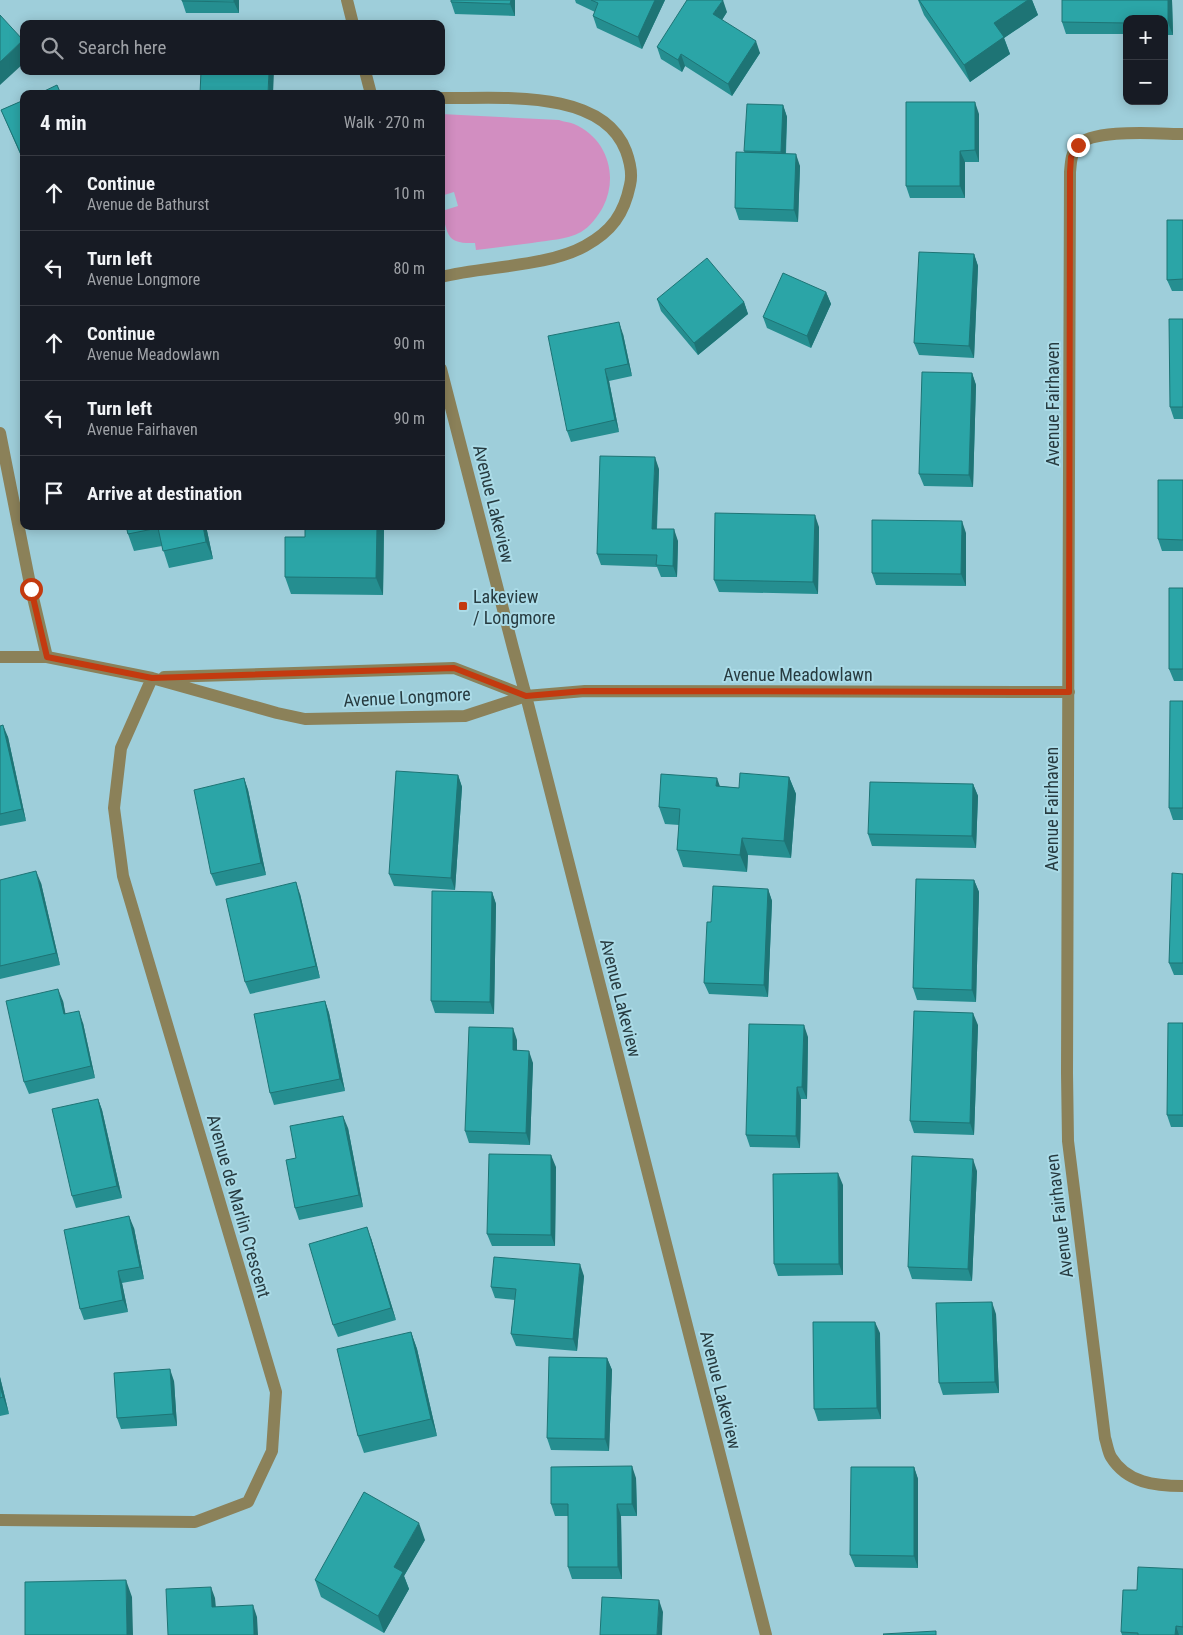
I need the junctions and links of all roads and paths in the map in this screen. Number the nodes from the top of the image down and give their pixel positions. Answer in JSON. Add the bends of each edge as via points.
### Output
{"nodes":[{"id":1,"x":347,"y":0,"type":"edge"},
{"id":2,"x":352,"y":20,"type":"edge"},
{"id":3,"x":366,"y":75,"type":"edge"},
{"id":4,"x":370,"y":90,"type":"edge"},
{"id":5,"x":445,"y":98,"type":"edge"},
{"id":6,"x":1183,"y":134,"type":"edge"},
{"id":7,"x":445,"y":276,"type":"edge"},
{"id":8,"x":445,"y":384,"type":"edge"},
{"id":9,"x":0,"y":433,"type":"edge"},
{"id":10,"x":0,"y":657,"type":"edge"},
{"id":11,"x":47,"y":657,"type":"junction"},
{"id":12,"x":152,"y":678,"type":"junction"},
{"id":13,"x":1069,"y":692,"type":"junction"},
{"id":14,"x":526,"y":696,"type":"junction"},
{"id":15,"x":1183,"y":1486,"type":"edge"},
{"id":16,"x":0,"y":1520,"type":"edge"},
{"id":17,"x":766,"y":1635,"type":"edge"}],
"edges":[{"from":1,"to":2,"type":"street"},
{"from":3,"to":4,"type":"street"},
{"from":5,"to":7,"type":"street","via":[[533,100],[579,108],[596,115],[612,128],[623,144],[630,163],[631,181],[627,201],[618,220],[584,247],[539,261]]},
{"from":6,"to":13,"type":"street","name":"Avenue Fairhaven","via":[[1109,134],[1086,140],[1078,145],[1071,157]]},
{"from":8,"to":14,"type":"street","name":"Avenue Lakeview"},
{"from":9,"to":11,"type":"street"},
{"from":10,"to":11,"type":"street","name":"Avenue Longmore"},
{"from":11,"to":12,"type":"street","name":"Avenue Longmore"},
{"from":12,"to":14,"type":"street","name":"Avenue Longmore","via":[[454,668]]},
{"from":12,"to":14,"type":"street","name":"Avenue Longmore","via":[[305,719],[465,716]]},
{"from":12,"to":16,"type":"street","name":"Avenue de Marlin Crescent","via":[[121,748],[114,808],[123,876],[276,1392],[272,1451],[248,1502],[195,1522]]},
{"from":13,"to":14,"type":"street","name":"Avenue Meadowlawn","via":[[584,691]]},
{"from":13,"to":15,"type":"street","name":"Avenue Fairhaven","via":[[1068,1141],[1105,1438],[1110,1456],[1132,1477],[1149,1484]]},
{"from":14,"to":17,"type":"street","name":"Avenue Lakeview"}]}
